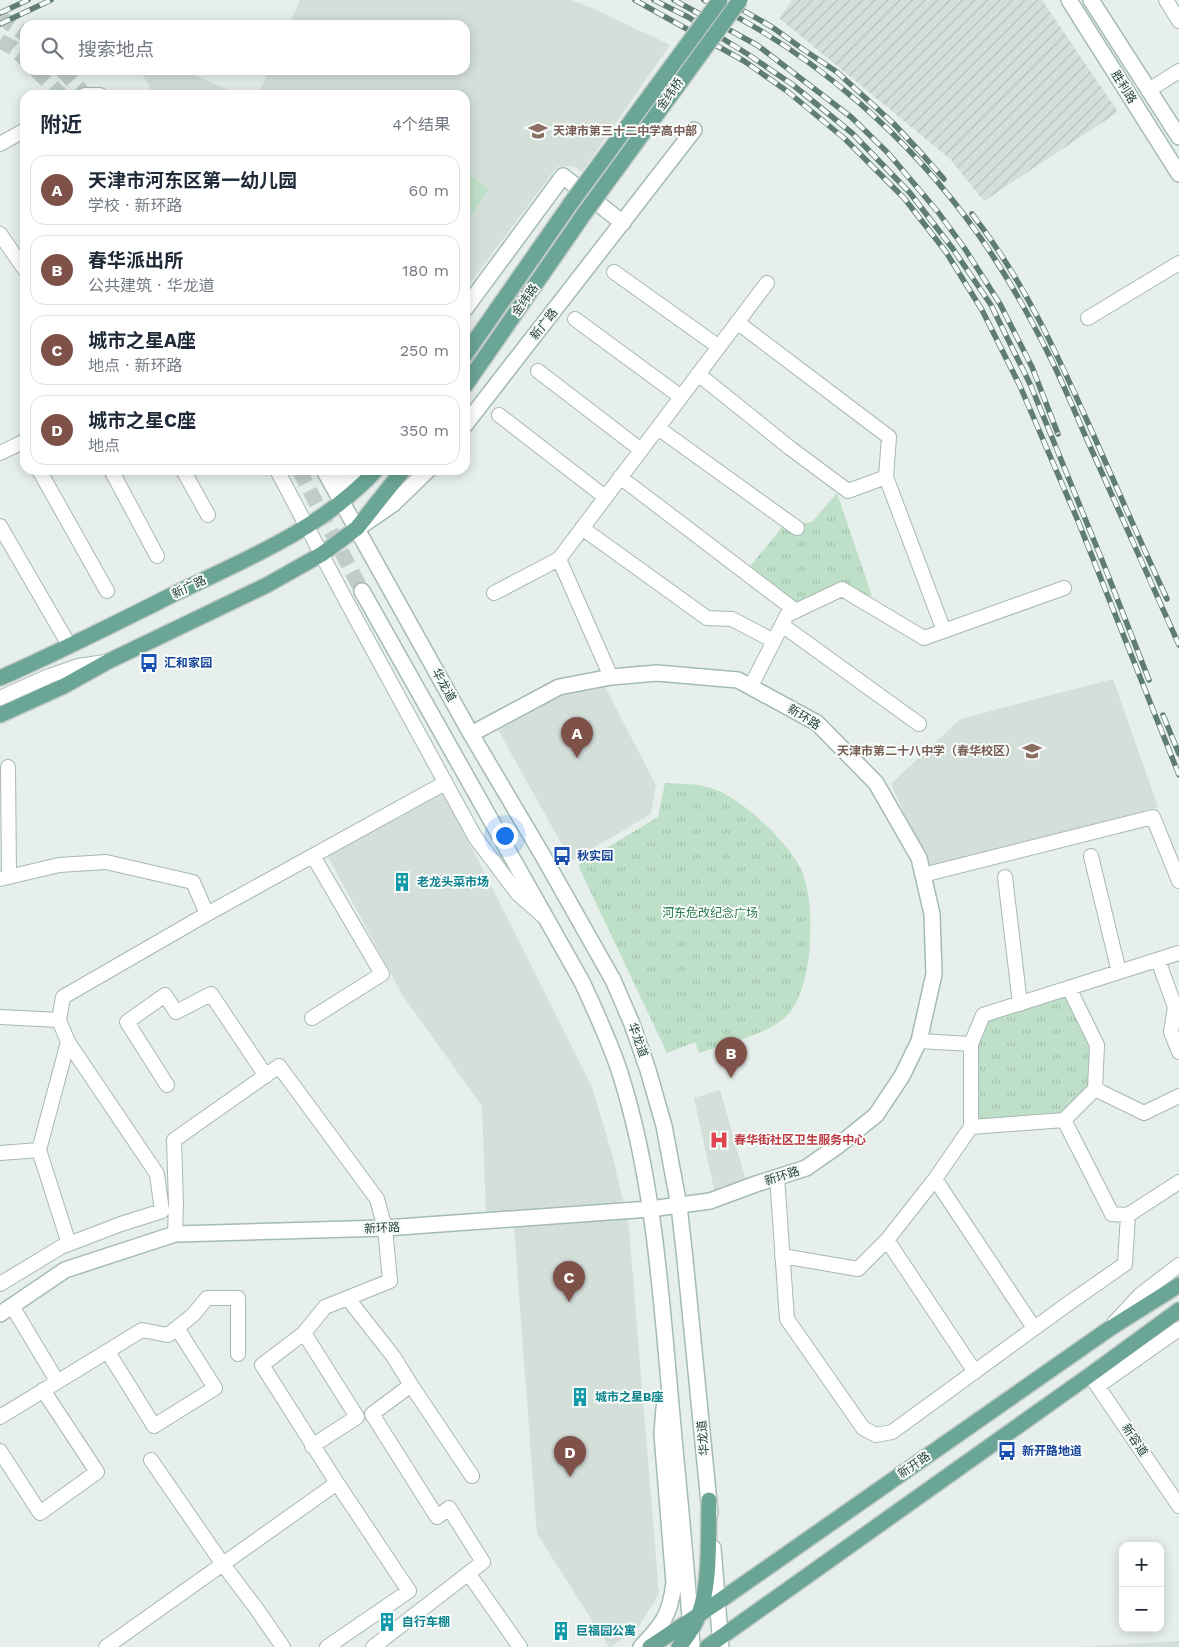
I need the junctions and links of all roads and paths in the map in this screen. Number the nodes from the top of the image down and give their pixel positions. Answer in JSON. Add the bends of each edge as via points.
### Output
{"nodes":[{"id":1,"x":720,"y":0,"type":"edge"},
{"id":2,"x":740,"y":0,"type":"edge"},
{"id":3,"x":1069,"y":0,"type":"edge"},
{"id":4,"x":1091,"y":0,"type":"edge"},
{"id":5,"x":1166,"y":0,"type":"edge"},
{"id":6,"x":1179,"y":20,"type":"edge"},
{"id":7,"x":1179,"y":71,"type":"edge"},
{"id":8,"x":1149,"y":90,"type":"junction"},
{"id":9,"x":694,"y":130,"type":"dead end"},
{"id":10,"x":20,"y":133,"type":"edge"},
{"id":11,"x":1179,"y":138,"type":"edge"},
{"id":12,"x":0,"y":144,"type":"edge"},
{"id":13,"x":1179,"y":174,"type":"edge"},
{"id":14,"x":571,"y":203,"type":"joint"},
{"id":15,"x":584,"y":214,"type":"joint"},
{"id":16,"x":623,"y":222,"type":"junction"},
{"id":17,"x":0,"y":234,"type":"edge"},
{"id":18,"x":20,"y":263,"type":"edge"},
{"id":19,"x":1179,"y":263,"type":"edge"},
{"id":20,"x":614,"y":272,"type":"dead end"},
{"id":21,"x":766,"y":284,"type":"dead end"},
{"id":22,"x":470,"y":302,"type":"edge"},
{"id":23,"x":1088,"y":318,"type":"dead end"},
{"id":24,"x":575,"y":319,"type":"dead end"},
{"id":25,"x":738,"y":322,"type":"junction"},
{"id":26,"x":719,"y":347,"type":"junction"},
{"id":27,"x":470,"y":348,"type":"edge"},
{"id":28,"x":538,"y":371,"type":"dead end"},
{"id":29,"x":698,"y":374,"type":"junction"},
{"id":30,"x":470,"y":379,"type":"edge"},
{"id":31,"x":681,"y":397,"type":"junction"},
{"id":32,"x":499,"y":415,"type":"dead end"},
{"id":33,"x":470,"y":419,"type":"edge"},
{"id":34,"x":658,"y":428,"type":"junction"},
{"id":35,"x":20,"y":444,"type":"edge"},
{"id":36,"x":641,"y":450,"type":"junction"},
{"id":37,"x":0,"y":453,"type":"edge"},
{"id":38,"x":42,"y":475,"type":"edge"},
{"id":39,"x":114,"y":475,"type":"edge"},
{"id":40,"x":186,"y":475,"type":"edge"},
{"id":41,"x":280,"y":475,"type":"edge"},
{"id":42,"x":327,"y":475,"type":"edge"},
{"id":43,"x":338,"y":475,"type":"edge"},
{"id":44,"x":354,"y":475,"type":"edge"},
{"id":45,"x":371,"y":475,"type":"edge"},
{"id":46,"x":398,"y":475,"type":"edge"},
{"id":47,"x":423,"y":475,"type":"edge"},
{"id":48,"x":620,"y":477,"type":"junction"},
{"id":49,"x":886,"y":477,"type":"junction"},
{"id":50,"x":605,"y":498,"type":"junction"},
{"id":51,"x":342,"y":502,"type":"junction"},
{"id":52,"x":208,"y":515,"type":"dead end"},
{"id":53,"x":0,"y":526,"type":"edge"},
{"id":54,"x":307,"y":526,"type":"junction"},
{"id":55,"x":358,"y":528,"type":"junction"},
{"id":56,"x":582,"y":528,"type":"junction"},
{"id":57,"x":797,"y":528,"type":"dead end"},
{"id":58,"x":322,"y":554,"type":"junction"},
{"id":59,"x":157,"y":556,"type":"dead end"},
{"id":60,"x":559,"y":559,"type":"junction"},
{"id":61,"x":1064,"y":588,"type":"dead end"},
{"id":62,"x":106,"y":591,"type":"dead end"},
{"id":63,"x":362,"y":591,"type":"tunnel mouth"},
{"id":64,"x":494,"y":593,"type":"dead end"},
{"id":65,"x":796,"y":611,"type":"junction"},
{"id":66,"x":782,"y":625,"type":"junction"},
{"id":67,"x":944,"y":631,"type":"junction"},
{"id":68,"x":774,"y":641,"type":"junction"},
{"id":69,"x":69,"y":645,"type":"junction"},
{"id":70,"x":109,"y":661,"type":"junction"},
{"id":71,"x":611,"y":677,"type":"junction"},
{"id":72,"x":0,"y":678,"type":"edge"},
{"id":73,"x":751,"y":686,"type":"junction"},
{"id":74,"x":0,"y":698,"type":"edge"},
{"id":75,"x":0,"y":715,"type":"edge"},
{"id":76,"x":919,"y":724,"type":"dead end"},
{"id":77,"x":471,"y":734,"type":"junction"},
{"id":78,"x":8,"y":767,"type":"dead end"},
{"id":79,"x":444,"y":784,"type":"junction"},
{"id":80,"x":313,"y":856,"type":"junction"},
{"id":81,"x":1090,"y":856,"type":"dead end"},
{"id":82,"x":923,"y":875,"type":"junction"},
{"id":83,"x":1005,"y":877,"type":"dead end"},
{"id":84,"x":4,"y":878,"type":"edge"},
{"id":85,"x":1179,"y":881,"type":"edge"},
{"id":86,"x":207,"y":914,"type":"junction"},
{"id":87,"x":547,"y":918,"type":"junction"},
{"id":88,"x":1179,"y":953,"type":"edge"},
{"id":89,"x":1158,"y":960,"type":"junction"},
{"id":90,"x":1119,"y":972,"type":"junction"},
{"id":91,"x":1069,"y":988,"type":"junction"},
{"id":92,"x":1020,"y":1004,"type":"junction"},
{"id":93,"x":0,"y":1016,"type":"edge"},
{"id":94,"x":312,"y":1018,"type":"dead end"},
{"id":95,"x":58,"y":1020,"type":"junction"},
{"id":96,"x":919,"y":1041,"type":"junction"},
{"id":97,"x":68,"y":1042,"type":"junction"},
{"id":98,"x":971,"y":1044,"type":"junction"},
{"id":99,"x":1179,"y":1052,"type":"edge"},
{"id":100,"x":266,"y":1076,"type":"junction"},
{"id":101,"x":167,"y":1085,"type":"dead end"},
{"id":102,"x":1095,"y":1089,"type":"junction"},
{"id":103,"x":1179,"y":1096,"type":"edge"},
{"id":104,"x":1064,"y":1120,"type":"junction"},
{"id":105,"x":971,"y":1127,"type":"junction"},
{"id":106,"x":39,"y":1150,"type":"junction"},
{"id":107,"x":0,"y":1153,"type":"edge"},
{"id":108,"x":777,"y":1177,"type":"junction"},
{"id":109,"x":935,"y":1179,"type":"junction"},
{"id":110,"x":1179,"y":1182,"type":"edge"},
{"id":111,"x":679,"y":1206,"type":"junction"},
{"id":112,"x":650,"y":1209,"type":"junction"},
{"id":113,"x":1128,"y":1215,"type":"junction"},
{"id":114,"x":386,"y":1228,"type":"junction"},
{"id":115,"x":175,"y":1234,"type":"junction"},
{"id":116,"x":887,"y":1240,"type":"junction"},
{"id":117,"x":69,"y":1244,"type":"junction"},
{"id":118,"x":782,"y":1256,"type":"junction"},
{"id":119,"x":1179,"y":1265,"type":"edge"},
{"id":120,"x":0,"y":1284,"type":"edge"},
{"id":121,"x":1179,"y":1285,"type":"edge"},
{"id":122,"x":349,"y":1300,"type":"dead end"},
{"id":123,"x":6,"y":1310,"type":"edge"},
{"id":124,"x":1179,"y":1310,"type":"edge"},
{"id":125,"x":177,"y":1328,"type":"junction"},
{"id":126,"x":1034,"y":1328,"type":"junction"},
{"id":127,"x":1109,"y":1329,"type":"junction"},
{"id":128,"x":1179,"y":1329,"type":"edge"},
{"id":129,"x":304,"y":1333,"type":"junction"},
{"id":130,"x":108,"y":1352,"type":"junction"},
{"id":131,"x":238,"y":1354,"type":"dead end"},
{"id":132,"x":975,"y":1372,"type":"junction"},
{"id":133,"x":668,"y":1377,"type":"junction"},
{"id":134,"x":1094,"y":1380,"type":"junction"},
{"id":135,"x":56,"y":1381,"type":"junction"},
{"id":136,"x":411,"y":1385,"type":"junction"},
{"id":137,"x":43,"y":1390,"type":"junction"},
{"id":138,"x":0,"y":1417,"type":"edge"},
{"id":139,"x":312,"y":1446,"type":"junction"},
{"id":140,"x":0,"y":1451,"type":"edge"},
{"id":141,"x":151,"y":1460,"type":"dead end"},
{"id":142,"x":472,"y":1476,"type":"dead end"},
{"id":143,"x":337,"y":1483,"type":"junction"},
{"id":144,"x":709,"y":1500,"type":"junction"},
{"id":145,"x":1179,"y":1506,"type":"edge"},
{"id":146,"x":222,"y":1563,"type":"junction"},
{"id":147,"x":470,"y":1574,"type":"junction"},
{"id":148,"x":718,"y":1602,"type":"junction"},
{"id":149,"x":693,"y":1622,"type":"junction"},
{"id":150,"x":721,"y":1642,"type":"edge"},
{"id":151,"x":106,"y":1647,"type":"edge"},
{"id":152,"x":283,"y":1647,"type":"edge"},
{"id":153,"x":327,"y":1647,"type":"edge"},
{"id":154,"x":372,"y":1647,"type":"edge"},
{"id":155,"x":520,"y":1647,"type":"edge"},
{"id":156,"x":641,"y":1647,"type":"edge"},
{"id":157,"x":650,"y":1647,"type":"edge"},
{"id":158,"x":679,"y":1647,"type":"edge"},
{"id":159,"x":692,"y":1647,"type":"edge"},
{"id":160,"x":707,"y":1647,"type":"edge"}],
"edges":[{"from":1,"to":14,"type":"main road","name":"金纬桥","bridge":true},
{"from":2,"to":15,"type":"main road","name":"金纬桥","bridge":true},
{"from":3,"to":13,"type":"main road","name":"胜利路"},
{"from":4,"to":8,"type":"main road","name":"胜利路"},
{"from":5,"to":6,"type":"street"},
{"from":7,"to":8,"type":"street"},
{"from":8,"to":11,"type":"main road","name":"胜利路"},
{"from":9,"to":16,"type":"main road","name":"新广路"},
{"from":10,"to":12,"type":"street"},
{"from":14,"to":27,"type":"main road","name":"金纬路"},
{"from":15,"to":30,"type":"main road","name":"金纬路"},
{"from":16,"to":22,"type":"main road","via":[[563,176]]},
{"from":16,"to":33,"type":"main road","name":"新广路"},
{"from":17,"to":18,"type":"street"},
{"from":19,"to":23,"type":"street"},
{"from":20,"to":26,"type":"street"},
{"from":21,"to":25,"type":"street"},
{"from":24,"to":31,"type":"street"},
{"from":25,"to":26,"type":"street"},
{"from":25,"to":49,"type":"street","via":[[889,437]]},
{"from":26,"to":29,"type":"street"},
{"from":28,"to":36,"type":"street"},
{"from":29,"to":31,"type":"street"},
{"from":29,"to":49,"type":"street","via":[[848,491]]},
{"from":31,"to":34,"type":"street"},
{"from":32,"to":50,"type":"street"},
{"from":34,"to":36,"type":"street"},
{"from":34,"to":57,"type":"street"},
{"from":35,"to":37,"type":"street"},
{"from":36,"to":48,"type":"street"},
{"from":38,"to":62,"type":"street"},
{"from":39,"to":59,"type":"street"},
{"from":40,"to":52,"type":"street"},
{"from":41,"to":54,"type":"street"},
{"from":42,"to":51,"type":"main road","name":"华龙道"},
{"from":43,"to":51,"type":"street"},
{"from":44,"to":51,"type":"main road"},
{"from":45,"to":51,"type":"main road"},
{"from":46,"to":55,"type":"main road"},
{"from":47,"to":55,"type":"main road","via":[[393,504]]},
{"from":48,"to":50,"type":"street"},
{"from":48,"to":65,"type":"street"},
{"from":49,"to":67,"type":"street"},
{"from":50,"to":56,"type":"street"},
{"from":51,"to":54,"type":"main road","name":"新广路"},
{"from":51,"to":55,"type":"main road","name":"华龙道"},
{"from":53,"to":69,"type":"street"},
{"from":54,"to":58,"type":"street"},
{"from":54,"to":69,"type":"main road","name":"新广路"},
{"from":55,"to":58,"type":"main road"},
{"from":55,"to":77,"type":"main road","name":"华龙道"},
{"from":56,"to":60,"type":"street"},
{"from":56,"to":68,"type":"street","via":[[707,618],[732,619]]},
{"from":58,"to":70,"type":"main road","via":[[267,585]]},
{"from":58,"to":79,"type":"street"},
{"from":60,"to":64,"type":"street"},
{"from":60,"to":71,"type":"street"},
{"from":61,"to":67,"type":"street"},
{"from":63,"to":87,"type":"main road"},
{"from":65,"to":66,"type":"street","via":[[787,616]]},
{"from":65,"to":67,"type":"street","via":[[842,589],[924,638]]},
{"from":66,"to":68,"type":"street"},
{"from":66,"to":76,"type":"street"},
{"from":68,"to":73,"type":"street"},
{"from":69,"to":72,"type":"main road","name":"新广路"},
{"from":70,"to":74,"type":"street","via":[[70,668]]},
{"from":70,"to":75,"type":"main road"},
{"from":71,"to":73,"type":"main road","name":"新环路","via":[[657,673],[738,680]]},
{"from":71,"to":77,"type":"main road","name":"新环路","via":[[559,687]]},
{"from":73,"to":82,"type":"main road","name":"新环路","via":[[817,723],[876,783],[919,858]]},
{"from":77,"to":111,"type":"main road","name":"华龙道","via":[[613,980],[648,1070],[664,1126]]},
{"from":78,"to":84,"type":"street"},
{"from":79,"to":80,"type":"street"},
{"from":79,"to":87,"type":"street","via":[[475,837],[518,894]]},
{"from":80,"to":86,"type":"street"},
{"from":80,"to":94,"type":"street","via":[[382,974]]},
{"from":81,"to":90,"type":"street"},
{"from":82,"to":85,"type":"street","via":[[1153,817]]},
{"from":82,"to":96,"type":"main road","name":"新环路","via":[[932,914],[934,974]]},
{"from":83,"to":92,"type":"street"},
{"from":84,"to":86,"type":"street","via":[[58,865],[106,862],[193,882]]},
{"from":86,"to":95,"type":"street","via":[[63,997]]},
{"from":87,"to":112,"type":"main road","via":[[582,982],[620,1071],[638,1140]]},
{"from":88,"to":89,"type":"street"},
{"from":89,"to":90,"type":"street"},
{"from":89,"to":99,"type":"street","via":[[1175,1007],[1171,1032]]},
{"from":90,"to":91,"type":"street"},
{"from":91,"to":92,"type":"street"},
{"from":91,"to":102,"type":"street","via":[[1096,1045]]},
{"from":92,"to":98,"type":"street","via":[[984,1015]]},
{"from":93,"to":95,"type":"street"},
{"from":95,"to":97,"type":"street"},
{"from":96,"to":98,"type":"street"},
{"from":96,"to":108,"type":"main road","name":"新环路","via":[[902,1076],[876,1115],[806,1168]]},
{"from":97,"to":106,"type":"street"},
{"from":97,"to":117,"type":"street","via":[[157,1174],[162,1210]]},
{"from":98,"to":105,"type":"street"},
{"from":100,"to":101,"type":"street","via":[[211,994],[176,1012],[165,995],[127,1022]]},
{"from":100,"to":114,"type":"street","via":[[279,1066],[377,1199]]},
{"from":100,"to":115,"type":"street","via":[[174,1140]]},
{"from":102,"to":103,"type":"street","via":[[1144,1113]]},
{"from":102,"to":104,"type":"street"},
{"from":104,"to":105,"type":"street"},
{"from":104,"to":113,"type":"street","via":[[1112,1214]]},
{"from":105,"to":109,"type":"street"},
{"from":106,"to":107,"type":"street"},
{"from":106,"to":117,"type":"street"},
{"from":108,"to":111,"type":"main road","name":"新环路","via":[[710,1201]]},
{"from":108,"to":118,"type":"street"},
{"from":109,"to":116,"type":"street"},
{"from":109,"to":126,"type":"street"},
{"from":110,"to":113,"type":"street"},
{"from":111,"to":112,"type":"main road","name":"新环路"},
{"from":111,"to":144,"type":"main road","name":"华龙道"},
{"from":112,"to":114,"type":"main road","name":"新环路"},
{"from":112,"to":133,"type":"main road"},
{"from":113,"to":126,"type":"street","via":[[1125,1264]]},
{"from":114,"to":115,"type":"main road","name":"新环路"},
{"from":114,"to":129,"type":"street","via":[[390,1281],[325,1307]]},
{"from":115,"to":123,"type":"main road","name":"新环路","via":[[65,1270]]},
{"from":116,"to":118,"type":"street","via":[[858,1269]]},
{"from":116,"to":132,"type":"street"},
{"from":117,"to":120,"type":"street"},
{"from":118,"to":132,"type":"street","via":[[787,1319],[863,1428],[876,1435],[892,1432]]},
{"from":119,"to":127,"type":"street","via":[[1140,1296]]},
{"from":121,"to":127,"type":"main road","name":"新开路"},
{"from":122,"to":136,"type":"street","via":[[393,1356]]},
{"from":123,"to":135,"type":"street"},
{"from":124,"to":134,"type":"main road"},
{"from":125,"to":130,"type":"street","via":[[168,1335],[142,1330]]},
{"from":125,"to":130,"type":"street","via":[[215,1388],[154,1426]]},
{"from":125,"to":131,"type":"street","via":[[207,1298],[238,1298]]},
{"from":126,"to":132,"type":"street"},
{"from":127,"to":148,"type":"main road","name":"新开路"},
{"from":128,"to":134,"type":"street"},
{"from":129,"to":139,"type":"street","via":[[262,1365]]},
{"from":129,"to":139,"type":"street","via":[[357,1417]]},
{"from":130,"to":135,"type":"street"},
{"from":133,"to":149,"type":"main road"},
{"from":133,"to":156,"type":"main road","via":[[662,1434],[674,1583],[666,1616],[659,1629]]},
{"from":134,"to":145,"type":"street","name":"新容道"},
{"from":134,"to":150,"type":"main road"},
{"from":135,"to":137,"type":"street"},
{"from":136,"to":142,"type":"street"},
{"from":136,"to":147,"type":"street","via":[[372,1414],[436,1517],[449,1508],[483,1562]]},
{"from":137,"to":138,"type":"street"},
{"from":137,"to":140,"type":"street","via":[[97,1472],[40,1513]]},
{"from":139,"to":143,"type":"street"},
{"from":141,"to":146,"type":"street"},
{"from":143,"to":146,"type":"street"},
{"from":143,"to":153,"type":"street","via":[[409,1591]]},
{"from":144,"to":148,"type":"main road","name":"华龙道"},
{"from":144,"to":149,"type":"main road","via":[[704,1596]]},
{"from":146,"to":151,"type":"street"},
{"from":146,"to":152,"type":"street"},
{"from":147,"to":154,"type":"street"},
{"from":147,"to":155,"type":"street"},
{"from":148,"to":149,"type":"main road","name":"新开路"},
{"from":148,"to":150,"type":"main road","name":"华龙道"},
{"from":149,"to":157,"type":"main road","name":"新开路"},
{"from":149,"to":158,"type":"main road"},
{"from":149,"to":159,"type":"main road"},
{"from":150,"to":160,"type":"main road"}]}
